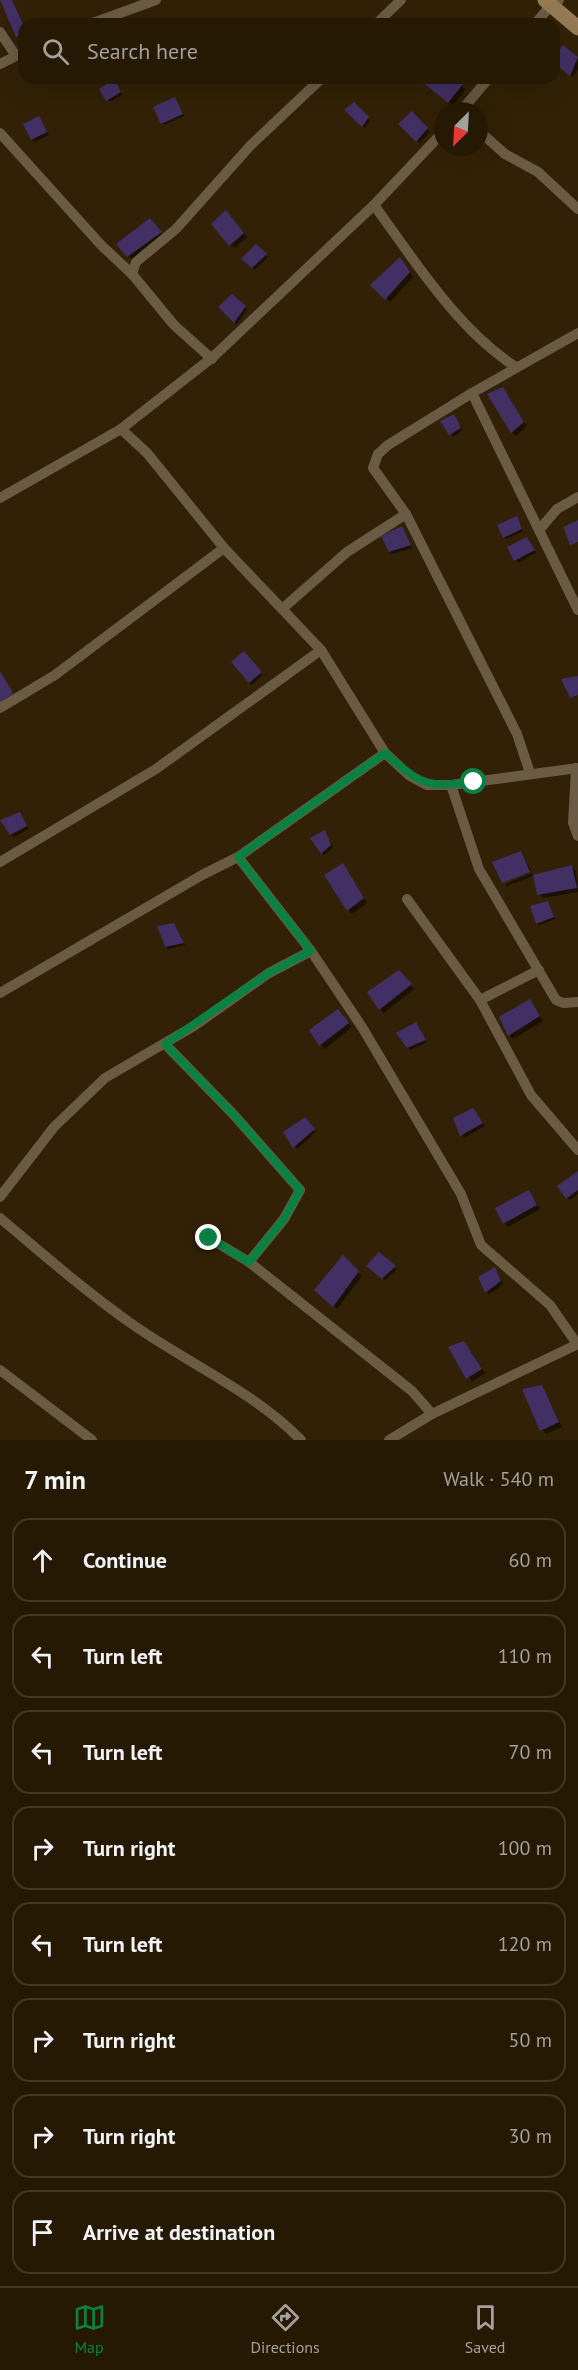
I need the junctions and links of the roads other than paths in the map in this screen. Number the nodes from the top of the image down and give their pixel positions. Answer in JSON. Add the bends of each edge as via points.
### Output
{"nodes":[{"id":1,"x":156,"y":0,"type":"edge"},
{"id":2,"x":401,"y":0,"type":"edge"},
{"id":3,"x":552,"y":2,"type":"edge"},
{"id":4,"x":106,"y":18,"type":"edge"},
{"id":5,"x":382,"y":18,"type":"edge"},
{"id":6,"x":540,"y":18,"type":"edge"},
{"id":7,"x":578,"y":28,"type":"edge"},
{"id":8,"x":0,"y":32,"type":"edge"},
{"id":9,"x":18,"y":52,"type":"edge"},
{"id":10,"x":18,"y":55,"type":"edge"},
{"id":11,"x":0,"y":64,"type":"edge"},
{"id":12,"x":316,"y":84,"type":"edge"},
{"id":13,"x":484,"y":84,"type":"edge"},
{"id":14,"x":469,"y":102,"type":"edge"},
{"id":15,"x":0,"y":133,"type":"edge"},
{"id":16,"x":488,"y":139,"type":"edge"},
{"id":17,"x":434,"y":142,"type":"edge"},
{"id":18,"x":374,"y":205,"type":"junction"},
{"id":19,"x":578,"y":209,"type":"edge"},
{"id":20,"x":132,"y":274,"type":"junction"},
{"id":21,"x":578,"y":333,"type":"edge"},
{"id":22,"x":212,"y":359,"type":"junction"},
{"id":23,"x":516,"y":367,"type":"junction"},
{"id":24,"x":472,"y":393,"type":"junction"},
{"id":25,"x":121,"y":429,"type":"junction"},
{"id":26,"x":578,"y":497,"type":"edge"},
{"id":27,"x":0,"y":498,"type":"edge"},
{"id":28,"x":406,"y":514,"type":"junction"},
{"id":29,"x":540,"y":530,"type":"junction"},
{"id":30,"x":224,"y":548,"type":"junction"},
{"id":31,"x":282,"y":609,"type":"junction"},
{"id":32,"x":578,"y":610,"type":"edge"},
{"id":33,"x":321,"y":650,"type":"junction"},
{"id":34,"x":0,"y":708,"type":"edge"},
{"id":35,"x":385,"y":753,"type":"junction"},
{"id":36,"x":577,"y":768,"type":"edge"},
{"id":37,"x":530,"y":772,"type":"junction"},
{"id":38,"x":451,"y":785,"type":"junction"},
{"id":39,"x":578,"y":836,"type":"edge"},
{"id":40,"x":238,"y":857,"type":"junction"},
{"id":41,"x":0,"y":862,"type":"edge"},
{"id":42,"x":407,"y":899,"type":"dead end"},
{"id":43,"x":311,"y":951,"type":"junction"},
{"id":44,"x":539,"y":970,"type":"junction"},
{"id":45,"x":0,"y":993,"type":"edge"},
{"id":46,"x":480,"y":1000,"type":"junction"},
{"id":47,"x":578,"y":1002,"type":"edge"},
{"id":48,"x":165,"y":1044,"type":"junction"},
{"id":49,"x":578,"y":1150,"type":"edge"},
{"id":50,"x":0,"y":1197,"type":"edge"},
{"id":51,"x":0,"y":1218,"type":"edge"},
{"id":52,"x":209,"y":1238,"type":"dead end"},
{"id":53,"x":249,"y":1262,"type":"junction"},
{"id":54,"x":578,"y":1344,"type":"edge"},
{"id":55,"x":0,"y":1370,"type":"edge"},
{"id":56,"x":432,"y":1414,"type":"junction"},
{"id":57,"x":92,"y":1440,"type":"edge"},
{"id":58,"x":301,"y":1440,"type":"edge"},
{"id":59,"x":389,"y":1440,"type":"edge"}],
"edges":[{"from":1,"to":4,"type":"street"},
{"from":2,"to":5,"type":"street"},
{"from":3,"to":6,"type":"street"},
{"from":3,"to":7,"type":"street"},
{"from":8,"to":9,"type":"street"},
{"from":10,"to":11,"type":"street"},
{"from":12,"to":20,"type":"street","via":[[250,146],[176,229],[136,262]]},
{"from":13,"to":14,"type":"street"},
{"from":15,"to":20,"type":"street"},
{"from":16,"to":19,"type":"street","via":[[538,172]]},
{"from":17,"to":18,"type":"street"},
{"from":18,"to":22,"type":"street"},
{"from":18,"to":23,"type":"street","via":[[436,292],[490,350]]},
{"from":20,"to":22,"type":"street","via":[[174,325]]},
{"from":21,"to":23,"type":"street"},
{"from":22,"to":25,"type":"street"},
{"from":23,"to":24,"type":"street"},
{"from":24,"to":28,"type":"street","via":[[388,445],[374,461],[374,473]]},
{"from":24,"to":29,"type":"street"},
{"from":25,"to":27,"type":"street"},
{"from":25,"to":30,"type":"street","via":[[147,453]]},
{"from":26,"to":29,"type":"street","via":[[557,509]]},
{"from":28,"to":31,"type":"street","via":[[346,552]]},
{"from":28,"to":37,"type":"street","via":[[517,734]]},
{"from":29,"to":32,"type":"street"},
{"from":30,"to":31,"type":"street"},
{"from":30,"to":34,"type":"street","via":[[55,675]]},
{"from":31,"to":33,"type":"street"},
{"from":33,"to":35,"type":"street"},
{"from":33,"to":41,"type":"street","via":[[156,769]]},
{"from":35,"to":38,"type":"street","via":[[410,776],[428,785]]},
{"from":35,"to":40,"type":"street"},
{"from":36,"to":37,"type":"street"},
{"from":36,"to":39,"type":"street","via":[[573,823]]},
{"from":37,"to":38,"type":"street"},
{"from":38,"to":44,"type":"street","via":[[478,868]]},
{"from":40,"to":43,"type":"street"},
{"from":40,"to":45,"type":"street"},
{"from":42,"to":46,"type":"street"},
{"from":43,"to":48,"type":"street","via":[[269,973]]},
{"from":43,"to":54,"type":"street","via":[[362,1027],[461,1194],[481,1245],[550,1305]]},
{"from":44,"to":46,"type":"street"},
{"from":44,"to":47,"type":"street","via":[[556,1000]]},
{"from":46,"to":49,"type":"street","via":[[531,1095]]},
{"from":48,"to":50,"type":"street","via":[[105,1078],[54,1127]]},
{"from":48,"to":53,"type":"street","via":[[300,1190],[284,1219]]},
{"from":51,"to":58,"type":"street","via":[[131,1324],[254,1401]]},
{"from":52,"to":53,"type":"street"},
{"from":53,"to":56,"type":"street","via":[[411,1391]]},
{"from":54,"to":56,"type":"street"},
{"from":55,"to":57,"type":"street"},
{"from":56,"to":59,"type":"street"}]}
